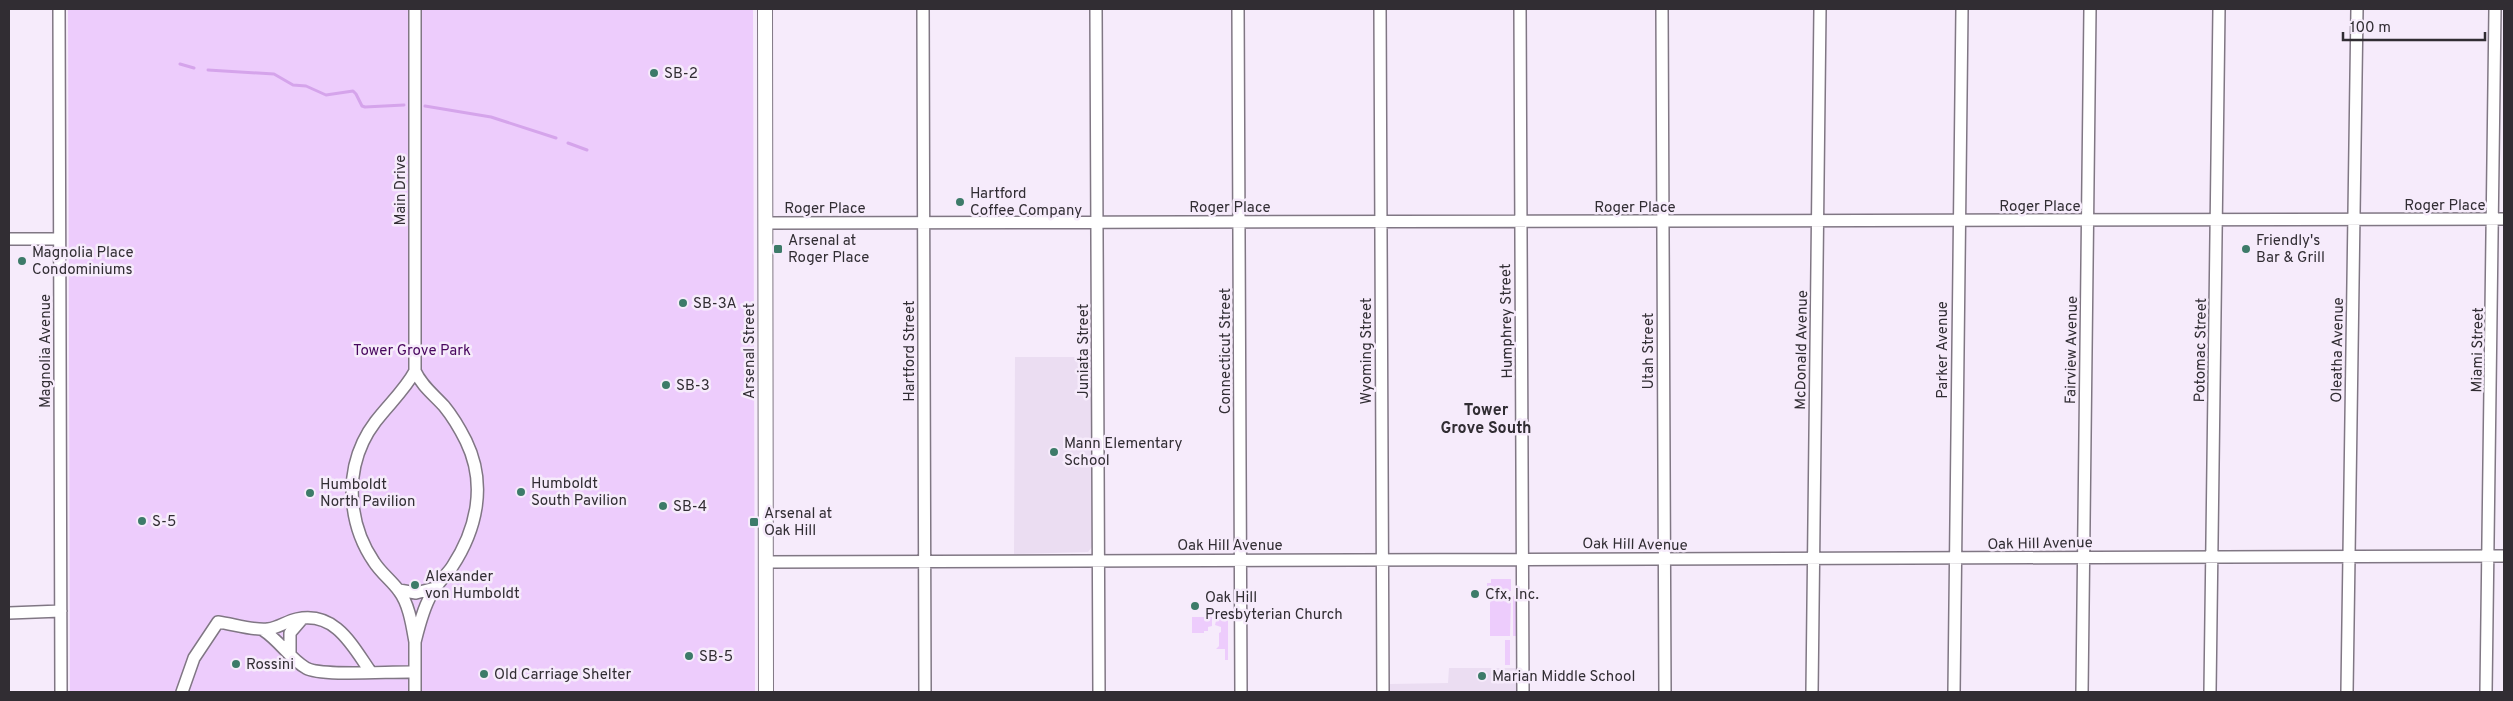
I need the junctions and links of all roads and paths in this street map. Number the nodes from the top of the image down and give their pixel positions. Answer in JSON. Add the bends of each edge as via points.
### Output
{"nodes":[{"id":1,"x":59,"y":9,"type":"edge"},
{"id":2,"x":415,"y":9,"type":"edge"},
{"id":3,"x":765,"y":9,"type":"edge"},
{"id":4,"x":923,"y":9,"type":"edge"},
{"id":5,"x":1096,"y":9,"type":"edge"},
{"id":6,"x":1238,"y":9,"type":"edge"},
{"id":7,"x":1380,"y":9,"type":"edge"},
{"id":8,"x":1520,"y":9,"type":"edge"},
{"id":9,"x":1662,"y":9,"type":"edge"},
{"id":10,"x":1820,"y":9,"type":"edge"},
{"id":11,"x":1962,"y":9,"type":"edge"},
{"id":12,"x":2090,"y":9,"type":"edge"},
{"id":13,"x":2219,"y":9,"type":"edge"},
{"id":14,"x":2357,"y":9,"type":"edge"},
{"id":15,"x":2496,"y":9,"type":"edge"},
{"id":16,"x":2499,"y":219,"type":"edge"},
{"id":17,"x":2354,"y":220,"type":"junction"},
{"id":18,"x":1958,"y":221,"type":"junction"},
{"id":19,"x":2087,"y":221,"type":"junction"},
{"id":20,"x":2216,"y":221,"type":"junction"},
{"id":21,"x":1239,"y":222,"type":"junction"},
{"id":22,"x":1381,"y":222,"type":"junction"},
{"id":23,"x":1520,"y":222,"type":"junction"},
{"id":24,"x":1662,"y":222,"type":"junction"},
{"id":25,"x":1818,"y":222,"type":"junction"},
{"id":26,"x":765,"y":223,"type":"junction"},
{"id":27,"x":924,"y":223,"type":"junction"},
{"id":28,"x":1098,"y":223,"type":"junction"},
{"id":29,"x":9,"y":239,"type":"edge"},
{"id":30,"x":59,"y":239,"type":"junction"},
{"id":31,"x":415,"y":371,"type":"junction"},
{"id":32,"x":2488,"y":556,"type":"junction"},
{"id":33,"x":2504,"y":556,"type":"edge"},
{"id":34,"x":2084,"y":557,"type":"junction"},
{"id":35,"x":2212,"y":557,"type":"junction"},
{"id":36,"x":1523,"y":558,"type":"junction"},
{"id":37,"x":1955,"y":558,"type":"junction"},
{"id":38,"x":2349,"y":558,"type":"junction"},
{"id":39,"x":924,"y":559,"type":"junction"},
{"id":40,"x":1383,"y":559,"type":"junction"},
{"id":41,"x":1100,"y":560,"type":"junction"},
{"id":42,"x":1241,"y":560,"type":"junction"},
{"id":43,"x":1664,"y":560,"type":"junction"},
{"id":44,"x":1814,"y":560,"type":"junction"},
{"id":45,"x":766,"y":562,"type":"junction"},
{"id":46,"x":435,"y":588,"type":"junction"},
{"id":47,"x":399,"y":590,"type":"junction"},
{"id":48,"x":61,"y":611,"type":"junction"},
{"id":49,"x":9,"y":613,"type":"edge"},
{"id":50,"x":303,"y":618,"type":"junction"},
{"id":51,"x":263,"y":630,"type":"junction"},
{"id":52,"x":415,"y":642,"type":"junction"},
{"id":53,"x":291,"y":654,"type":"junction"},
{"id":54,"x":370,"y":671,"type":"junction"},
{"id":55,"x":415,"y":672,"type":"junction"},
{"id":56,"x":61,"y":692,"type":"edge"},
{"id":57,"x":182,"y":692,"type":"edge"},
{"id":58,"x":415,"y":692,"type":"edge"},
{"id":59,"x":766,"y":692,"type":"edge"},
{"id":60,"x":925,"y":692,"type":"edge"},
{"id":61,"x":1099,"y":692,"type":"edge"},
{"id":62,"x":1241,"y":692,"type":"edge"},
{"id":63,"x":1382,"y":692,"type":"edge"},
{"id":64,"x":1523,"y":692,"type":"edge"},
{"id":65,"x":1665,"y":692,"type":"edge"},
{"id":66,"x":1812,"y":692,"type":"edge"},
{"id":67,"x":1954,"y":692,"type":"edge"},
{"id":68,"x":2082,"y":692,"type":"edge"},
{"id":69,"x":2210,"y":692,"type":"edge"},
{"id":70,"x":2347,"y":692,"type":"edge"},
{"id":71,"x":2486,"y":692,"type":"edge"}],
"edges":[{"from":1,"to":30,"type":"street","name":"Magnolia Avenue"},
{"from":2,"to":31,"type":"street","name":"Main Drive"},
{"from":3,"to":26,"type":"main road","name":"Arsenal Street"},
{"from":4,"to":27,"type":"street","name":"Hartford Street"},
{"from":5,"to":28,"type":"street","name":"Juniata Street"},
{"from":6,"to":21,"type":"street","name":"Connecticut Street"},
{"from":7,"to":22,"type":"street","name":"Wyoming Street"},
{"from":8,"to":23,"type":"street","name":"Humphrey Street"},
{"from":9,"to":24,"type":"street","name":"Utah Street"},
{"from":10,"to":25,"type":"street","name":"McDonald Avenue"},
{"from":11,"to":18,"type":"street","name":"Parker Avenue"},
{"from":12,"to":19,"type":"street","name":"Fairview Avenue"},
{"from":13,"to":20,"type":"street","name":"Potomac Street"},
{"from":14,"to":17,"type":"street","name":"Oleatha Avenue"},
{"from":15,"to":16,"type":"street","name":"Miami Street"},
{"from":16,"to":17,"type":"street","name":"Roger Place"},
{"from":16,"to":32,"type":"street","name":"Miami Street"},
{"from":17,"to":20,"type":"street","name":"Roger Place"},
{"from":17,"to":38,"type":"street","name":"Oleatha Avenue"},
{"from":18,"to":19,"type":"street","name":"Roger Place"},
{"from":18,"to":25,"type":"street","name":"Roger Place"},
{"from":18,"to":37,"type":"street","name":"Parker Avenue"},
{"from":19,"to":20,"type":"street","name":"Roger Place"},
{"from":19,"to":34,"type":"street","name":"Fairview Avenue"},
{"from":20,"to":35,"type":"street","name":"Potomac Street"},
{"from":21,"to":22,"type":"street","name":"Roger Place"},
{"from":21,"to":28,"type":"street","name":"Roger Place"},
{"from":21,"to":42,"type":"street","name":"Connecticut Street"},
{"from":22,"to":23,"type":"street","name":"Roger Place"},
{"from":22,"to":40,"type":"street","name":"Wyoming Street"},
{"from":23,"to":24,"type":"street","name":"Roger Place"},
{"from":23,"to":36,"type":"street","name":"Humphrey Street"},
{"from":24,"to":25,"type":"street","name":"Roger Place"},
{"from":24,"to":43,"type":"street","name":"Utah Street"},
{"from":25,"to":44,"type":"street","name":"McDonald Avenue"},
{"from":26,"to":27,"type":"street","name":"Roger Place"},
{"from":26,"to":45,"type":"main road","name":"Arsenal Street"},
{"from":27,"to":28,"type":"street","name":"Roger Place"},
{"from":27,"to":39,"type":"street","name":"Hartford Street"},
{"from":28,"to":41,"type":"street","name":"Juniata Street"},
{"from":29,"to":30,"type":"street"},
{"from":30,"to":48,"type":"street","name":"Magnolia Avenue"},
{"from":31,"to":46,"type":"street","via":[[459,427],[472,456],[478,487],[475,519],[469,536],[450,570]]},
{"from":31,"to":47,"type":"street","via":[[374,422],[363,442],[353,476],[353,503],[358,529],[373,561]]},
{"from":32,"to":33,"type":"street","name":"Oak Hill Avenue"},
{"from":32,"to":38,"type":"street","name":"Oak Hill Avenue"},
{"from":32,"to":71,"type":"street","name":"Miami Street"},
{"from":34,"to":35,"type":"street","name":"Oak Hill Avenue"},
{"from":34,"to":37,"type":"street","name":"Oak Hill Avenue"},
{"from":34,"to":68,"type":"street","name":"Fairview Avenue"},
{"from":35,"to":38,"type":"street","name":"Oak Hill Avenue"},
{"from":35,"to":69,"type":"street","name":"Potomac Street"},
{"from":36,"to":40,"type":"street","name":"Oak Hill Avenue"},
{"from":36,"to":43,"type":"street","name":"Oak Hill Avenue"},
{"from":36,"to":64,"type":"street","name":"Humphrey Street"},
{"from":37,"to":44,"type":"street","name":"Oak Hill Avenue"},
{"from":37,"to":67,"type":"street","name":"Parker Avenue"},
{"from":38,"to":70,"type":"street","name":"Oleatha Avenue"},
{"from":39,"to":41,"type":"street","name":"Oak Hill Avenue"},
{"from":39,"to":45,"type":"street","name":"Oak Hill Avenue"},
{"from":39,"to":60,"type":"street","name":"Hartford Street"},
{"from":40,"to":42,"type":"street","name":"Oak Hill Avenue"},
{"from":40,"to":63,"type":"street","name":"Wyoming Street"},
{"from":41,"to":42,"type":"street","name":"Oak Hill Avenue"},
{"from":41,"to":61,"type":"street","name":"Juniata Street"},
{"from":42,"to":62,"type":"street","name":"Connecticut Street"},
{"from":43,"to":44,"type":"street","name":"Oak Hill Avenue"},
{"from":43,"to":65,"type":"street","name":"Utah Street"},
{"from":44,"to":66,"type":"street","name":"McDonald Avenue"},
{"from":45,"to":59,"type":"main road","name":"Arsenal Street"},
{"from":46,"to":47,"type":"street","via":[[416,593]]},
{"from":46,"to":52,"type":"street","via":[[422,615]]},
{"from":47,"to":52,"type":"street"},
{"from":48,"to":49,"type":"street"},
{"from":48,"to":56,"type":"street","name":"Magnolia Avenue"},
{"from":50,"to":51,"type":"street"},
{"from":50,"to":53,"type":"street","via":[[290,633],[288,647]]},
{"from":50,"to":54,"type":"street","via":[[322,619],[333,625],[346,637]]},
{"from":51,"to":53,"type":"street"},
{"from":51,"to":57,"type":"street","via":[[218,622],[194,658]]},
{"from":52,"to":55,"type":"street"},
{"from":53,"to":54,"type":"street","via":[[302,666],[317,673]]},
{"from":54,"to":55,"type":"street"},
{"from":55,"to":58,"type":"street"}]}
